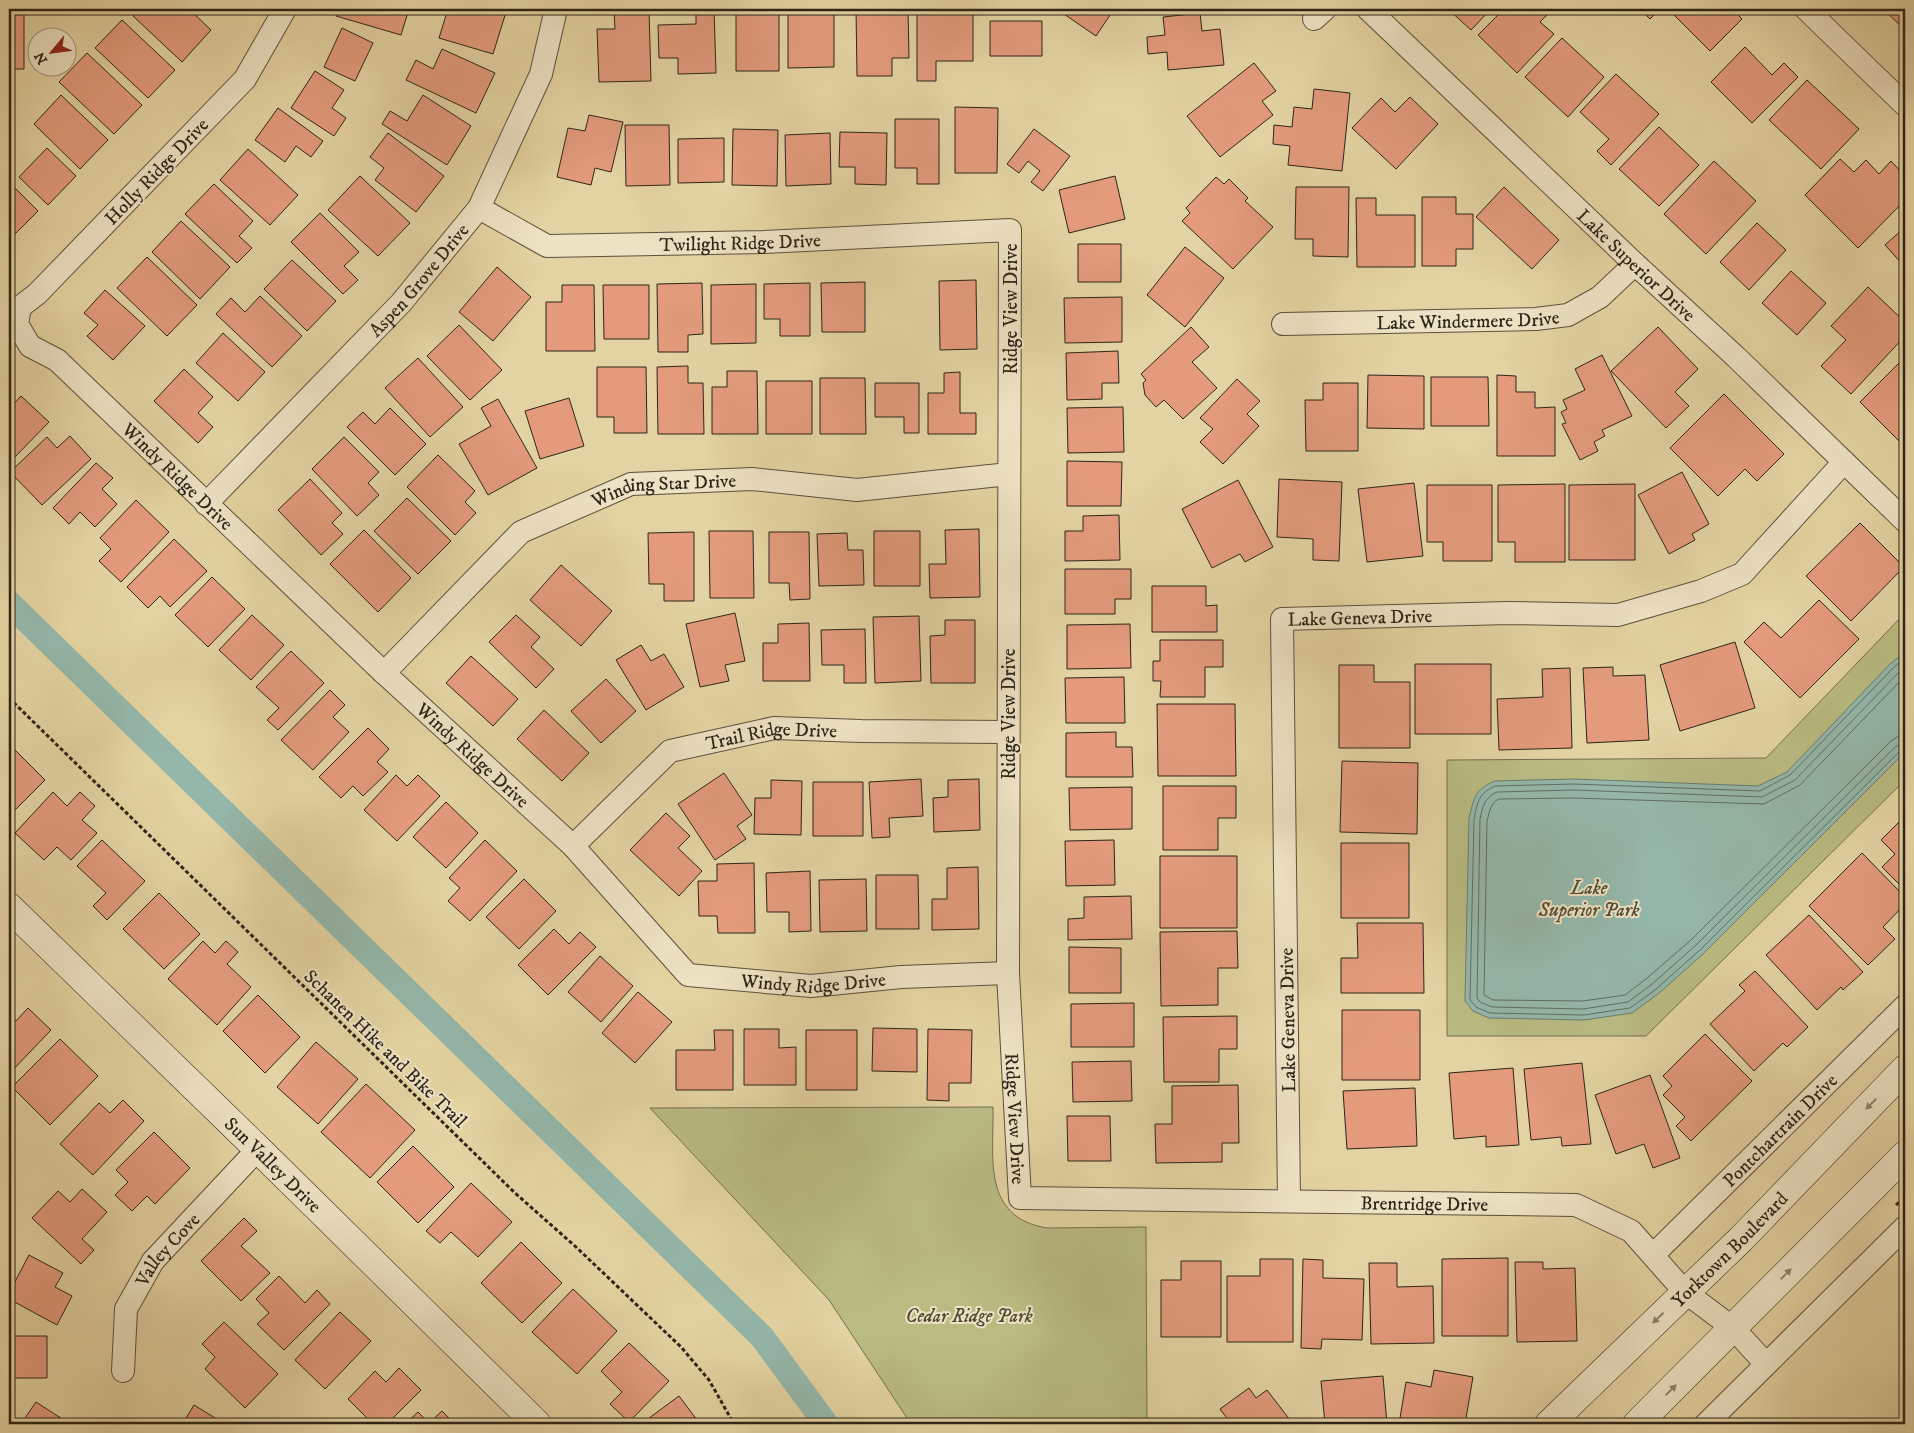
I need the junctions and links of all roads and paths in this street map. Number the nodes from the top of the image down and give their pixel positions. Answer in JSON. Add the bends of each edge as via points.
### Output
{"nodes":[{"id":1,"x":285,"y":9,"type":"edge"},
{"id":2,"x":556,"y":9,"type":"edge"},
{"id":3,"x":1368,"y":9,"type":"edge"},
{"id":4,"x":1806,"y":9,"type":"edge"},
{"id":5,"x":1905,"y":105,"type":"edge"},
{"id":6,"x":478,"y":208,"type":"junction"},
{"id":7,"x":1010,"y":230,"type":"joint"},
{"id":8,"x":1635,"y":264,"type":"junction"},
{"id":9,"x":16,"y":324,"type":"joint"},
{"id":10,"x":1283,"y":324,"type":"dead end"},
{"id":11,"x":1844,"y":462,"type":"junction"},
{"id":12,"x":1009,"y":474,"type":"junction"},
{"id":13,"x":206,"y":504,"type":"junction"},
{"id":14,"x":1905,"y":521,"type":"edge"},
{"id":15,"x":384,"y":673,"type":"junction"},
{"id":16,"x":9,"y":698,"type":"edge"},
{"id":17,"x":1008,"y":732,"type":"junction"},
{"id":18,"x":573,"y":846,"type":"junction"},
{"id":19,"x":9,"y":907,"type":"edge"},
{"id":20,"x":1008,"y":973,"type":"junction"},
{"id":21,"x":1905,"y":1006,"type":"edge"},
{"id":22,"x":1905,"y":1069,"type":"edge"},
{"id":23,"x":258,"y":1148,"type":"junction"},
{"id":24,"x":1905,"y":1155,"type":"edge"},
{"id":25,"x":1020,"y":1198,"type":"joint"},
{"id":26,"x":1289,"y":1201,"type":"junction"},
{"id":27,"x":1905,"y":1227,"type":"edge"},
{"id":28,"x":1653,"y":1255,"type":"junction"},
{"id":29,"x":1685,"y":1292,"type":"junction"},
{"id":30,"x":1733,"y":1328,"type":"junction"},
{"id":31,"x":1766,"y":1364,"type":"junction"},
{"id":32,"x":123,"y":1371,"type":"dead end"},
{"id":33,"x":537,"y":1424,"type":"edge"},
{"id":34,"x":734,"y":1424,"type":"edge"},
{"id":35,"x":1549,"y":1424,"type":"edge"},
{"id":36,"x":1637,"y":1424,"type":"edge"},
{"id":37,"x":1706,"y":1424,"type":"edge"}],
"edges":[{"from":1,"to":9,"type":"street","name":"Holly Ridge Drive","via":[[245,80],[37,294],[20,307]]},
{"from":2,"to":6,"type":"street","name":"Aspen Grove Drive","via":[[541,74]]},
{"from":3,"to":8,"type":"street","name":"Lake Superior Drive"},
{"from":4,"to":5,"type":"street"},
{"from":6,"to":7,"type":"street","name":"Twilight Ridge Drive","via":[[547,246],[764,242]]},
{"from":6,"to":13,"type":"street","name":"Aspen Grove Drive","via":[[401,303]]},
{"from":7,"to":12,"type":"street","name":"Ridge View Drive"},
{"from":8,"to":10,"type":"street","name":"Lake Windermere Drive","via":[[1600,297],[1568,315],[1536,319]]},
{"from":8,"to":11,"type":"street","name":"Lake Superior Drive"},
{"from":9,"to":13,"type":"street","name":"Windy Ridge Drive","via":[[30,346],[57,360]]},
{"from":11,"to":14,"type":"street","name":"Lake Superior Drive"},
{"from":11,"to":26,"type":"street","name":"Lake Geneva Drive","via":[[1742,574],[1702,591],[1618,615],[1508,613],[1282,618]]},
{"from":12,"to":15,"type":"street","name":"Winding Star Drive","via":[[857,490],[752,479],[632,484],[521,532]]},
{"from":12,"to":17,"type":"street","name":"Ridge View Drive"},
{"from":13,"to":15,"type":"street","name":"Windy Ridge Drive"},
{"from":15,"to":18,"type":"street","name":"Windy Ridge Drive"},
{"from":16,"to":34,"type":"path","name":"Schanen Hike and Bike Trail","via":[[515,1193],[681,1347],[708,1380]]},
{"from":17,"to":18,"type":"street","name":"Trail Ridge Drive","via":[[774,728],[670,751]]},
{"from":17,"to":20,"type":"street","name":"Ridge View Drive"},
{"from":18,"to":20,"type":"street","name":"Windy Ridge Drive","via":[[688,975],[811,986],[902,977]]},
{"from":19,"to":23,"type":"main road","name":"Sun Valley Drive"},
{"from":20,"to":25,"type":"street","name":"Ridge View Drive"},
{"from":21,"to":28,"type":"street","name":"Pontchartrain Drive"},
{"from":22,"to":29,"type":"main road","name":"Yorktown Boulevard","one_way":true},
{"from":23,"to":32,"type":"street","name":"Valley Cove","via":[[153,1261],[126,1309]]},
{"from":23,"to":33,"type":"main road","name":"Sun Valley Drive"},
{"from":30,"to":24,"type":"main road","one_way":true},
{"from":25,"to":26,"type":"street","name":"Brentridge Drive"},
{"from":26,"to":28,"type":"street","name":"Brentridge Drive","via":[[1576,1205],[1631,1231]]},
{"from":27,"to":31,"type":"street"},
{"from":28,"to":29,"type":"street","name":"Brentridge Drive"},
{"from":29,"to":30,"type":"street","name":"Brentridge Drive"},
{"from":29,"to":35,"type":"main road","name":"Yorktown Boulevard","one_way":true},
{"from":30,"to":31,"type":"street","name":"Brentridge Drive"},
{"from":36,"to":30,"type":"main road","one_way":true},
{"from":31,"to":37,"type":"street"}]}
